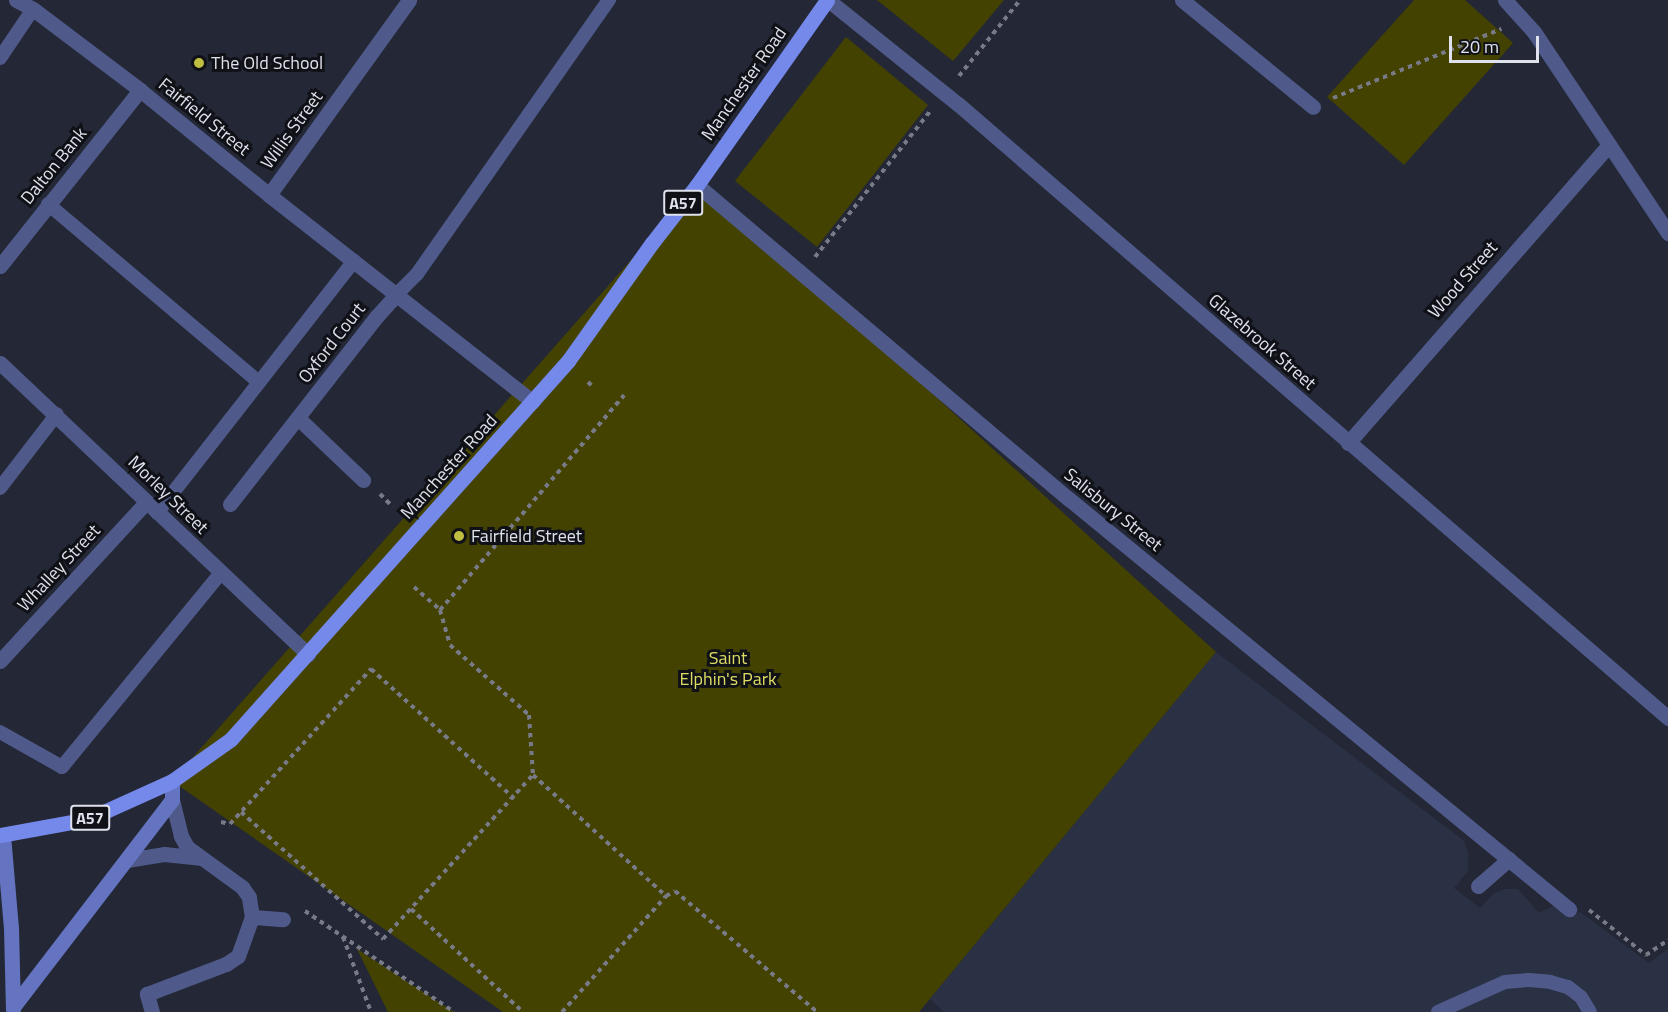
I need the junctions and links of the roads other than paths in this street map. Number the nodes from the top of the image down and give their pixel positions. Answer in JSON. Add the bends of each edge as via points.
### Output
{"nodes":[{"id":1,"x":16,"y":0,"type":"edge"},
{"id":2,"x":409,"y":0,"type":"edge"},
{"id":3,"x":609,"y":0,"type":"edge"},
{"id":4,"x":828,"y":0,"type":"edge"},
{"id":5,"x":1182,"y":0,"type":"edge"},
{"id":6,"x":1505,"y":0,"type":"edge"},
{"id":7,"x":33,"y":9,"type":"junction"},
{"id":8,"x":0,"y":58,"type":"edge"},
{"id":9,"x":140,"y":90,"type":"junction"},
{"id":10,"x":1313,"y":107,"type":"road end"},
{"id":11,"x":1609,"y":145,"type":"junction"},
{"id":12,"x":697,"y":185,"type":"junction"},
{"id":13,"x":269,"y":195,"type":"junction"},
{"id":14,"x":48,"y":204,"type":"junction"},
{"id":15,"x":1668,"y":233,"type":"edge"},
{"id":16,"x":354,"y":261,"type":"junction"},
{"id":17,"x":0,"y":266,"type":"edge"},
{"id":18,"x":398,"y":293,"type":"junction"},
{"id":19,"x":0,"y":363,"type":"edge"},
{"id":20,"x":259,"y":382,"type":"junction"},
{"id":21,"x":533,"y":402,"type":"junction"},
{"id":22,"x":57,"y":414,"type":"junction"},
{"id":23,"x":298,"y":418,"type":"junction"},
{"id":24,"x":1348,"y":443,"type":"junction"},
{"id":25,"x":363,"y":480,"type":"dead end"},
{"id":26,"x":0,"y":488,"type":"edge"},
{"id":27,"x":230,"y":504,"type":"dead end"},
{"id":28,"x":152,"y":507,"type":"junction"},
{"id":29,"x":221,"y":573,"type":"junction"},
{"id":30,"x":308,"y":654,"type":"junction"},
{"id":31,"x":0,"y":661,"type":"edge"},
{"id":32,"x":1668,"y":718,"type":"edge"},
{"id":33,"x":0,"y":732,"type":"edge"},
{"id":34,"x":172,"y":781,"type":"junction"},
{"id":35,"x":172,"y":800,"type":"junction"},
{"id":36,"x":1,"y":835,"type":"edge"},
{"id":37,"x":200,"y":858,"type":"junction"},
{"id":38,"x":1509,"y":859,"type":"junction"},
{"id":39,"x":127,"y":860,"type":"junction"},
{"id":40,"x":1478,"y":886,"type":"dead end"},
{"id":41,"x":1569,"y":909,"type":"road end"},
{"id":42,"x":252,"y":917,"type":"junction"},
{"id":43,"x":283,"y":919,"type":"dead end"},
{"id":44,"x":13,"y":1010,"type":"edge"},
{"id":45,"x":152,"y":1012,"type":"edge"},
{"id":46,"x":1438,"y":1012,"type":"edge"},
{"id":47,"x":1590,"y":1012,"type":"edge"}],
"edges":[{"from":1,"to":7,"type":"street","name":"Fairfield Street"},
{"from":2,"to":13,"type":"street","name":"Willis Street"},
{"from":3,"to":18,"type":"lane","via":[[417,274]]},
{"from":4,"to":12,"type":"main road","name":"Manchester Road","number":"A57"},
{"from":4,"to":24,"type":"street","name":"Glazebrook Street","via":[[944,92]]},
{"from":5,"to":10,"type":"street"},
{"from":6,"to":11,"type":"street","via":[[1525,20]]},
{"from":7,"to":8,"type":"lane"},
{"from":7,"to":9,"type":"street","name":"Fairfield Street"},
{"from":9,"to":13,"type":"street","name":"Fairfield Street"},
{"from":9,"to":14,"type":"street","name":"Dalton Bank"},
{"from":11,"to":15,"type":"street"},
{"from":11,"to":24,"type":"street","name":"Wood Street"},
{"from":12,"to":21,"type":"main road","name":"Manchester Road","number":"A57","via":[[568,361]]},
{"from":12,"to":38,"type":"street","name":"Salisbury Street","via":[[1069,499]]},
{"from":13,"to":16,"type":"street","name":"Fairfield Street"},
{"from":14,"to":17,"type":"street","name":"Dalton Bank"},
{"from":14,"to":20,"type":"lane"},
{"from":16,"to":18,"type":"street","name":"Fairfield Street"},
{"from":16,"to":20,"type":"lane"},
{"from":18,"to":21,"type":"street","name":"Fairfield Street"},
{"from":18,"to":23,"type":"street","name":"Oxford Court"},
{"from":19,"to":22,"type":"street","name":"Morley Street"},
{"from":20,"to":28,"type":"lane"},
{"from":21,"to":30,"type":"main road","name":"Manchester Road","number":"A57"},
{"from":22,"to":26,"type":"lane"},
{"from":22,"to":28,"type":"street","name":"Morley Street"},
{"from":23,"to":25,"type":"street"},
{"from":23,"to":27,"type":"street","name":"Oxford Court"},
{"from":24,"to":32,"type":"street","name":"Glazebrook Street"},
{"from":28,"to":29,"type":"street","name":"Morley Street"},
{"from":28,"to":31,"type":"street","name":"Whalley Street"},
{"from":29,"to":30,"type":"street","name":"Morley Street"},
{"from":29,"to":33,"type":"lane","via":[[62,767]]},
{"from":30,"to":34,"type":"main road","name":"Manchester Road","number":"A57","via":[[231,739]]},
{"from":34,"to":35,"type":"street"},
{"from":34,"to":36,"type":"main road","name":"Manchester Road","number":"A57","via":[[88,819]]},
{"from":35,"to":37,"type":"street","via":[[181,836]]},
{"from":35,"to":39,"type":"street"},
{"from":36,"to":44,"type":"street","via":[[11,928]]},
{"from":37,"to":39,"type":"street","via":[[164,854]]},
{"from":37,"to":42,"type":"street","via":[[242,887],[249,897]]},
{"from":38,"to":40,"type":"street"},
{"from":38,"to":41,"type":"street","name":"Salisbury Street"},
{"from":39,"to":44,"type":"street"},
{"from":42,"to":43,"type":"street"},
{"from":42,"to":45,"type":"street","via":[[238,956],[147,994]]},
{"from":46,"to":47,"type":"lane","via":[[1505,981],[1529,980],[1568,987]]}]}
